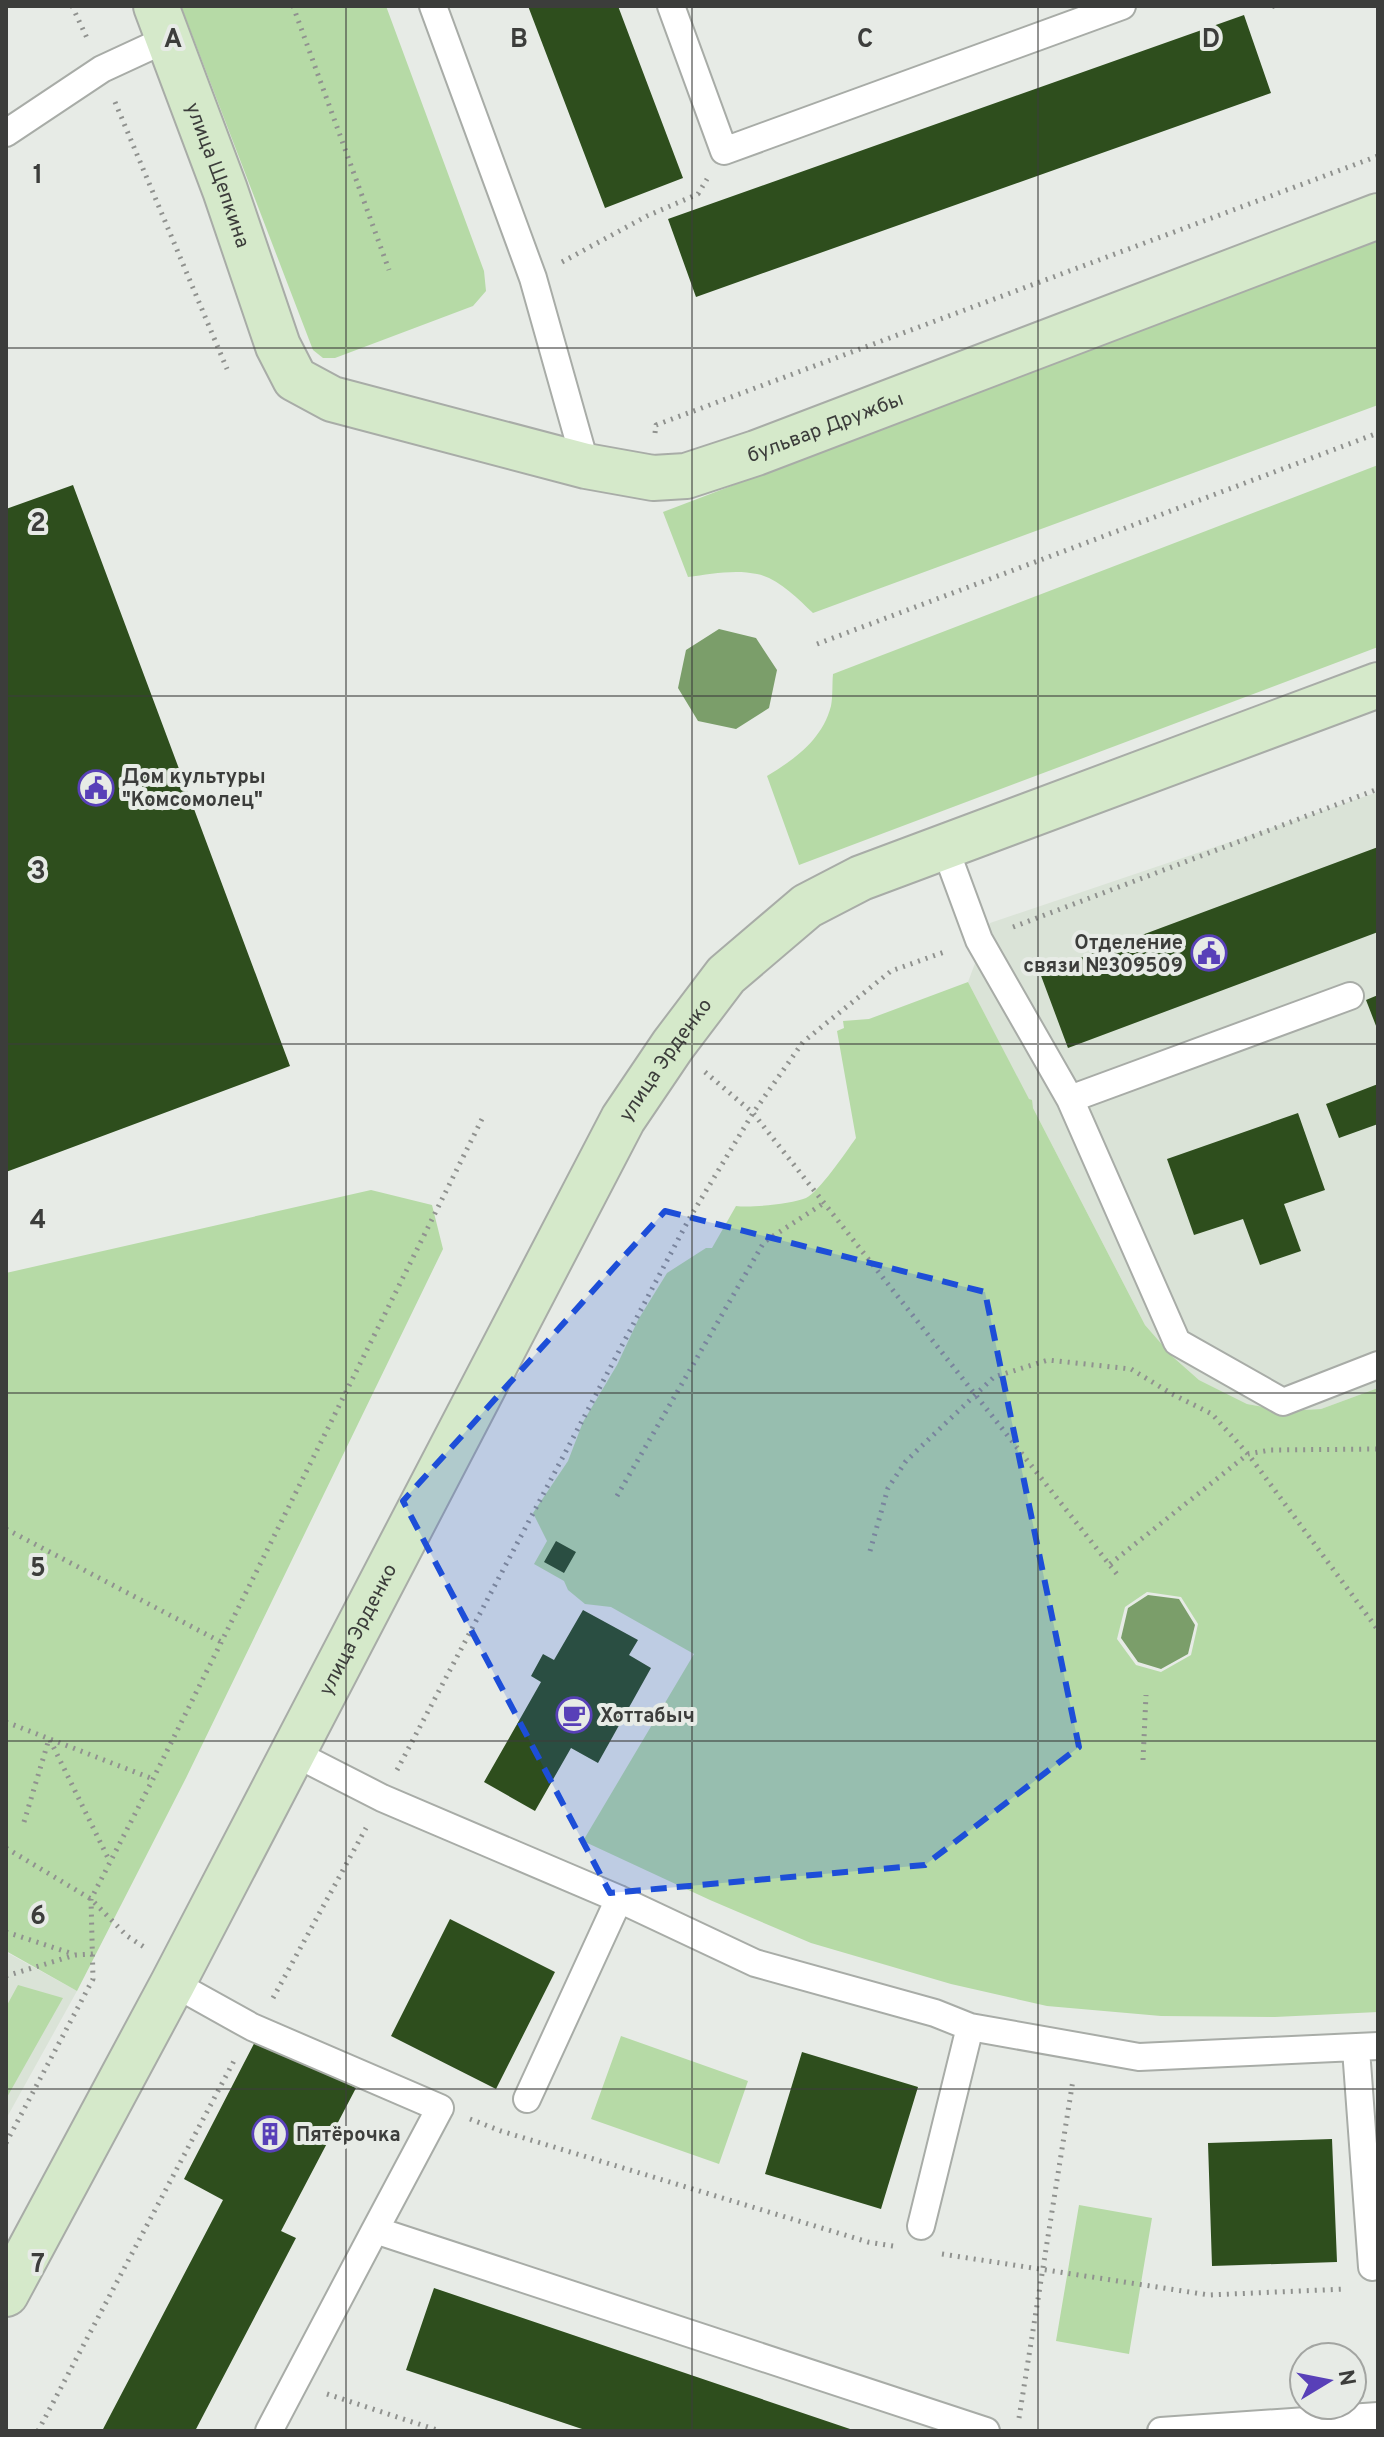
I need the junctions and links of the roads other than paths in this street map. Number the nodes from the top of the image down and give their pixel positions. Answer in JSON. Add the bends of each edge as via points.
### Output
{"nodes":[{"id":1,"x":433,"y":6,"type":"edge"},
{"id":2,"x":671,"y":6,"type":"edge"},
{"id":3,"x":1122,"y":6,"type":"edge"},
{"id":4,"x":163,"y":22,"type":"edge"},
{"id":5,"x":6,"y":133,"type":"edge"},
{"id":6,"x":1378,"y":216,"type":"edge"},
{"id":7,"x":278,"y":346,"type":"joint"},
{"id":8,"x":586,"y":466,"type":"junction"},
{"id":9,"x":1378,"y":685,"type":"edge"},
{"id":10,"x":945,"y":848,"type":"junction"},
{"id":11,"x":1350,"y":996,"type":"dead end"},
{"id":12,"x":1070,"y":1099,"type":"junction"},
{"id":13,"x":1378,"y":1365,"type":"edge"},
{"id":14,"x":294,"y":1753,"type":"junction"},
{"id":15,"x":619,"y":1899,"type":"junction"},
{"id":16,"x":173,"y":1983,"type":"junction"},
{"id":17,"x":970,"y":2027,"type":"junction"},
{"id":18,"x":1367,"y":2048,"type":"edge"},
{"id":19,"x":527,"y":2099,"type":"dead end"},
{"id":20,"x":921,"y":2226,"type":"dead end"},
{"id":21,"x":375,"y":2230,"type":"junction"},
{"id":22,"x":1372,"y":2267,"type":"dead end"},
{"id":23,"x":6,"y":2294,"type":"edge"},
{"id":24,"x":1378,"y":2416,"type":"edge"},
{"id":25,"x":269,"y":2431,"type":"edge"},
{"id":26,"x":986,"y":2431,"type":"edge"},
{"id":27,"x":1161,"y":2431,"type":"edge"}],
"edges":[{"from":1,"to":8,"type":"lane","via":[[533,278]]},
{"from":2,"to":3,"type":"lane","via":[[724,151]]},
{"from":4,"to":5,"type":"lane"},
{"from":4,"to":7,"type":"main road","name":"улица Щепкина"},
{"from":6,"to":8,"type":"main road","name":"бульвар Дружбы","via":[[686,476],[653,478]]},
{"from":7,"to":8,"type":"main road","name":"бульвар Дружбы","via":[[295,379],[332,399]]},
{"from":9,"to":10,"type":"main road"},
{"from":10,"to":12,"type":"lane","via":[[979,940]]},
{"from":10,"to":14,"type":"main road","name":"улица Эрденко","via":[[861,878],[807,906],[726,975],[673,1045],[597,1167]]},
{"from":11,"to":12,"type":"lane"},
{"from":12,"to":13,"type":"lane","via":[[1177,1342],[1283,1402]]},
{"from":14,"to":15,"type":"lane","via":[[382,1798]]},
{"from":14,"to":16,"type":"main road","name":"улица Эрденко"},
{"from":15,"to":17,"type":"lane","via":[[755,1963]]},
{"from":15,"to":19,"type":"lane"},
{"from":16,"to":21,"type":"lane","via":[[252,2027],[440,2108]]},
{"from":16,"to":23,"type":"main road","name":"улица Эрденко"},
{"from":17,"to":18,"type":"lane","via":[[1139,2057]]},
{"from":17,"to":20,"type":"lane"},
{"from":18,"to":22,"type":"lane"},
{"from":21,"to":25,"type":"lane"},
{"from":21,"to":26,"type":"lane"},
{"from":24,"to":27,"type":"lane"}]}
